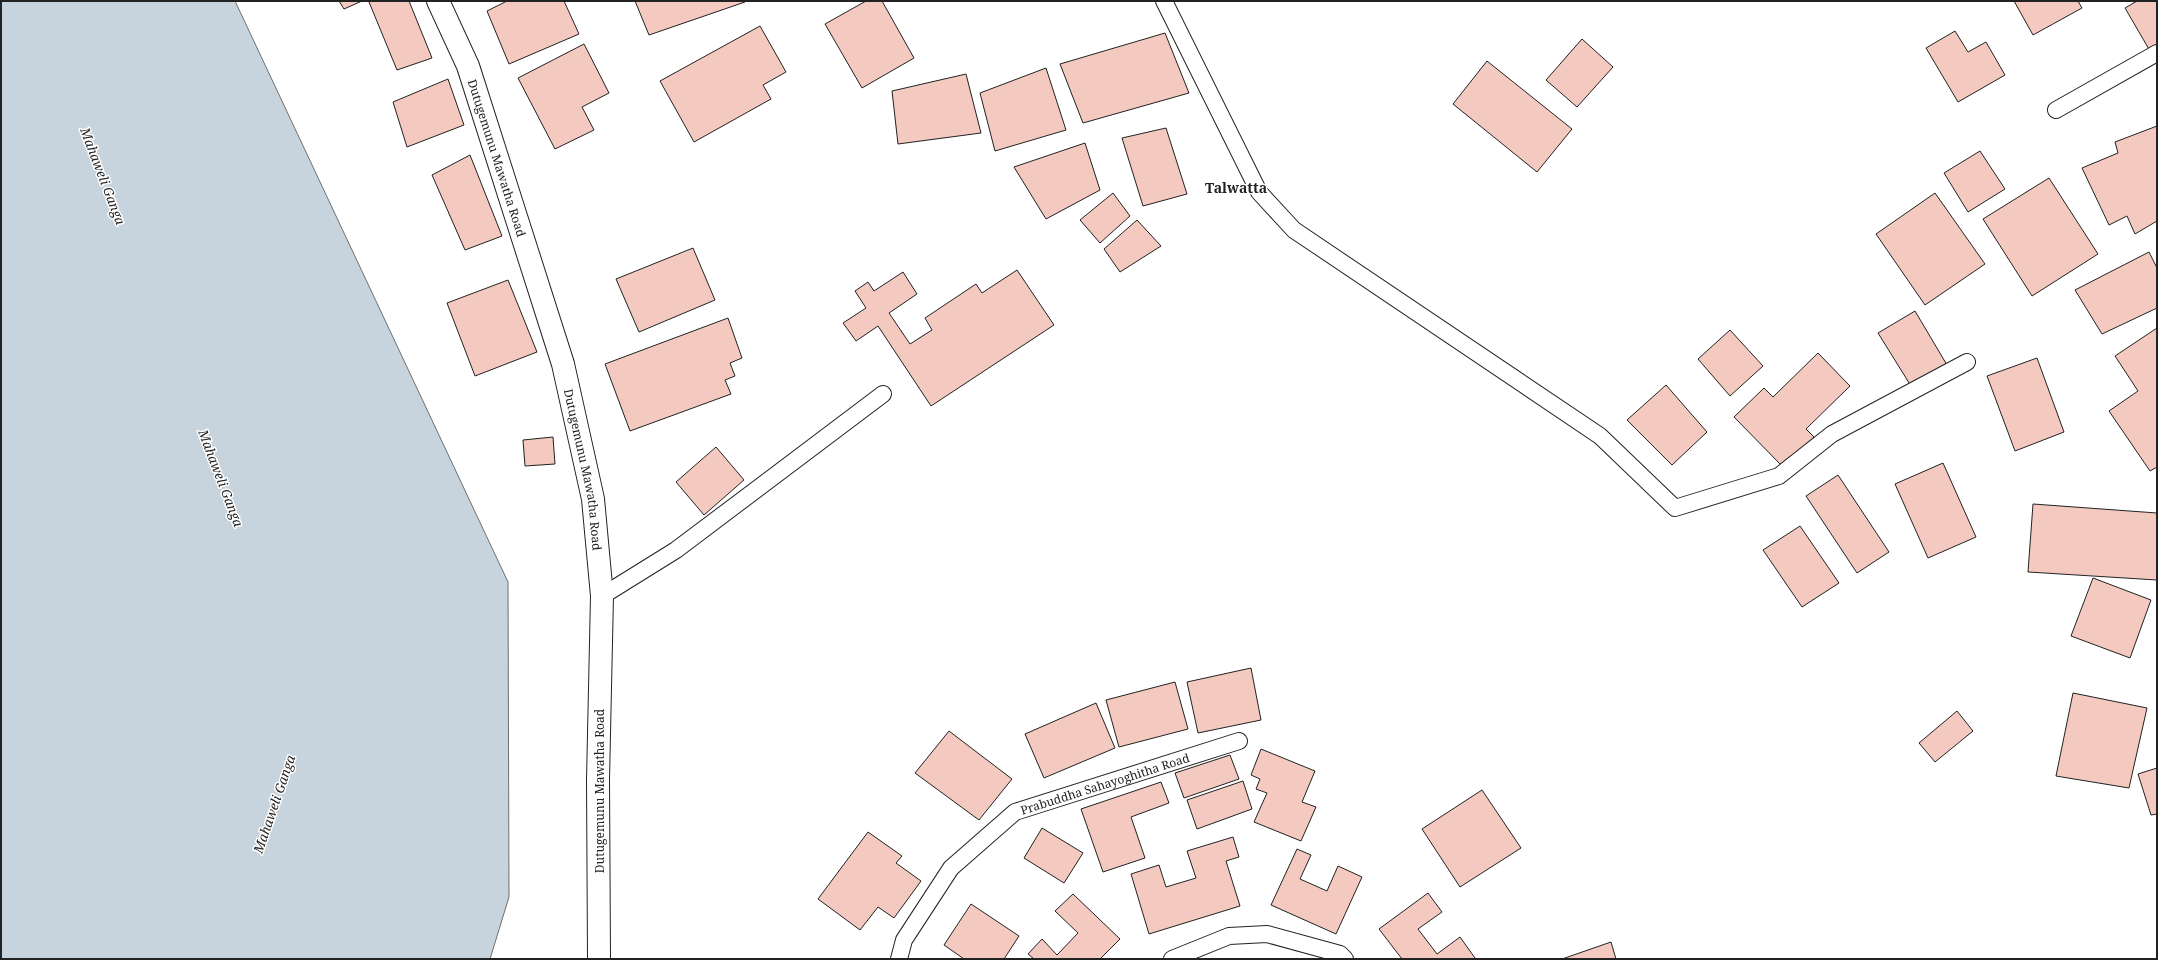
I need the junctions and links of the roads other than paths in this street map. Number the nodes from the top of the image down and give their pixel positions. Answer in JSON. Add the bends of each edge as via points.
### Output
{"nodes":[{"id":1,"x":438,"y":1,"type":"edge"},
{"id":2,"x":1164,"y":1,"type":"edge"},
{"id":3,"x":2157,"y":53,"type":"edge"},
{"id":4,"x":2056,"y":110,"type":"dead end"},
{"id":5,"x":1967,"y":362,"type":"dead end"},
{"id":6,"x":883,"y":394,"type":"dead end"},
{"id":7,"x":602,"y":596,"type":"junction"},
{"id":8,"x":1239,"y":741,"type":"dead end"},
{"id":9,"x":599,"y":959,"type":"edge"},
{"id":10,"x":899,"y":959,"type":"edge"},
{"id":11,"x":1172,"y":959,"type":"edge"},
{"id":12,"x":1345,"y":959,"type":"edge"}],
"edges":[{"from":1,"to":7,"type":"street","name":"Dutugemunu Mawatha Road","via":[[468,66],[563,364],[593,499]]},
{"from":2,"to":5,"type":"lane","via":[[1259,192],[1294,230],[1600,436],[1676,508],[1779,476],[1832,434]]},
{"from":3,"to":4,"type":"lane"},
{"from":6,"to":7,"type":"lane","via":[[676,550]]},
{"from":7,"to":9,"type":"street","name":"Dutugemunu Mawatha Road","via":[[598,780]]},
{"from":8,"to":10,"type":"lane","name":"Prabuddha Sahayoghitha Road","via":[[1015,812],[951,868],[904,940]]},
{"from":11,"to":12,"type":"lane","via":[[1229,936],[1267,934],[1340,954]]}]}
